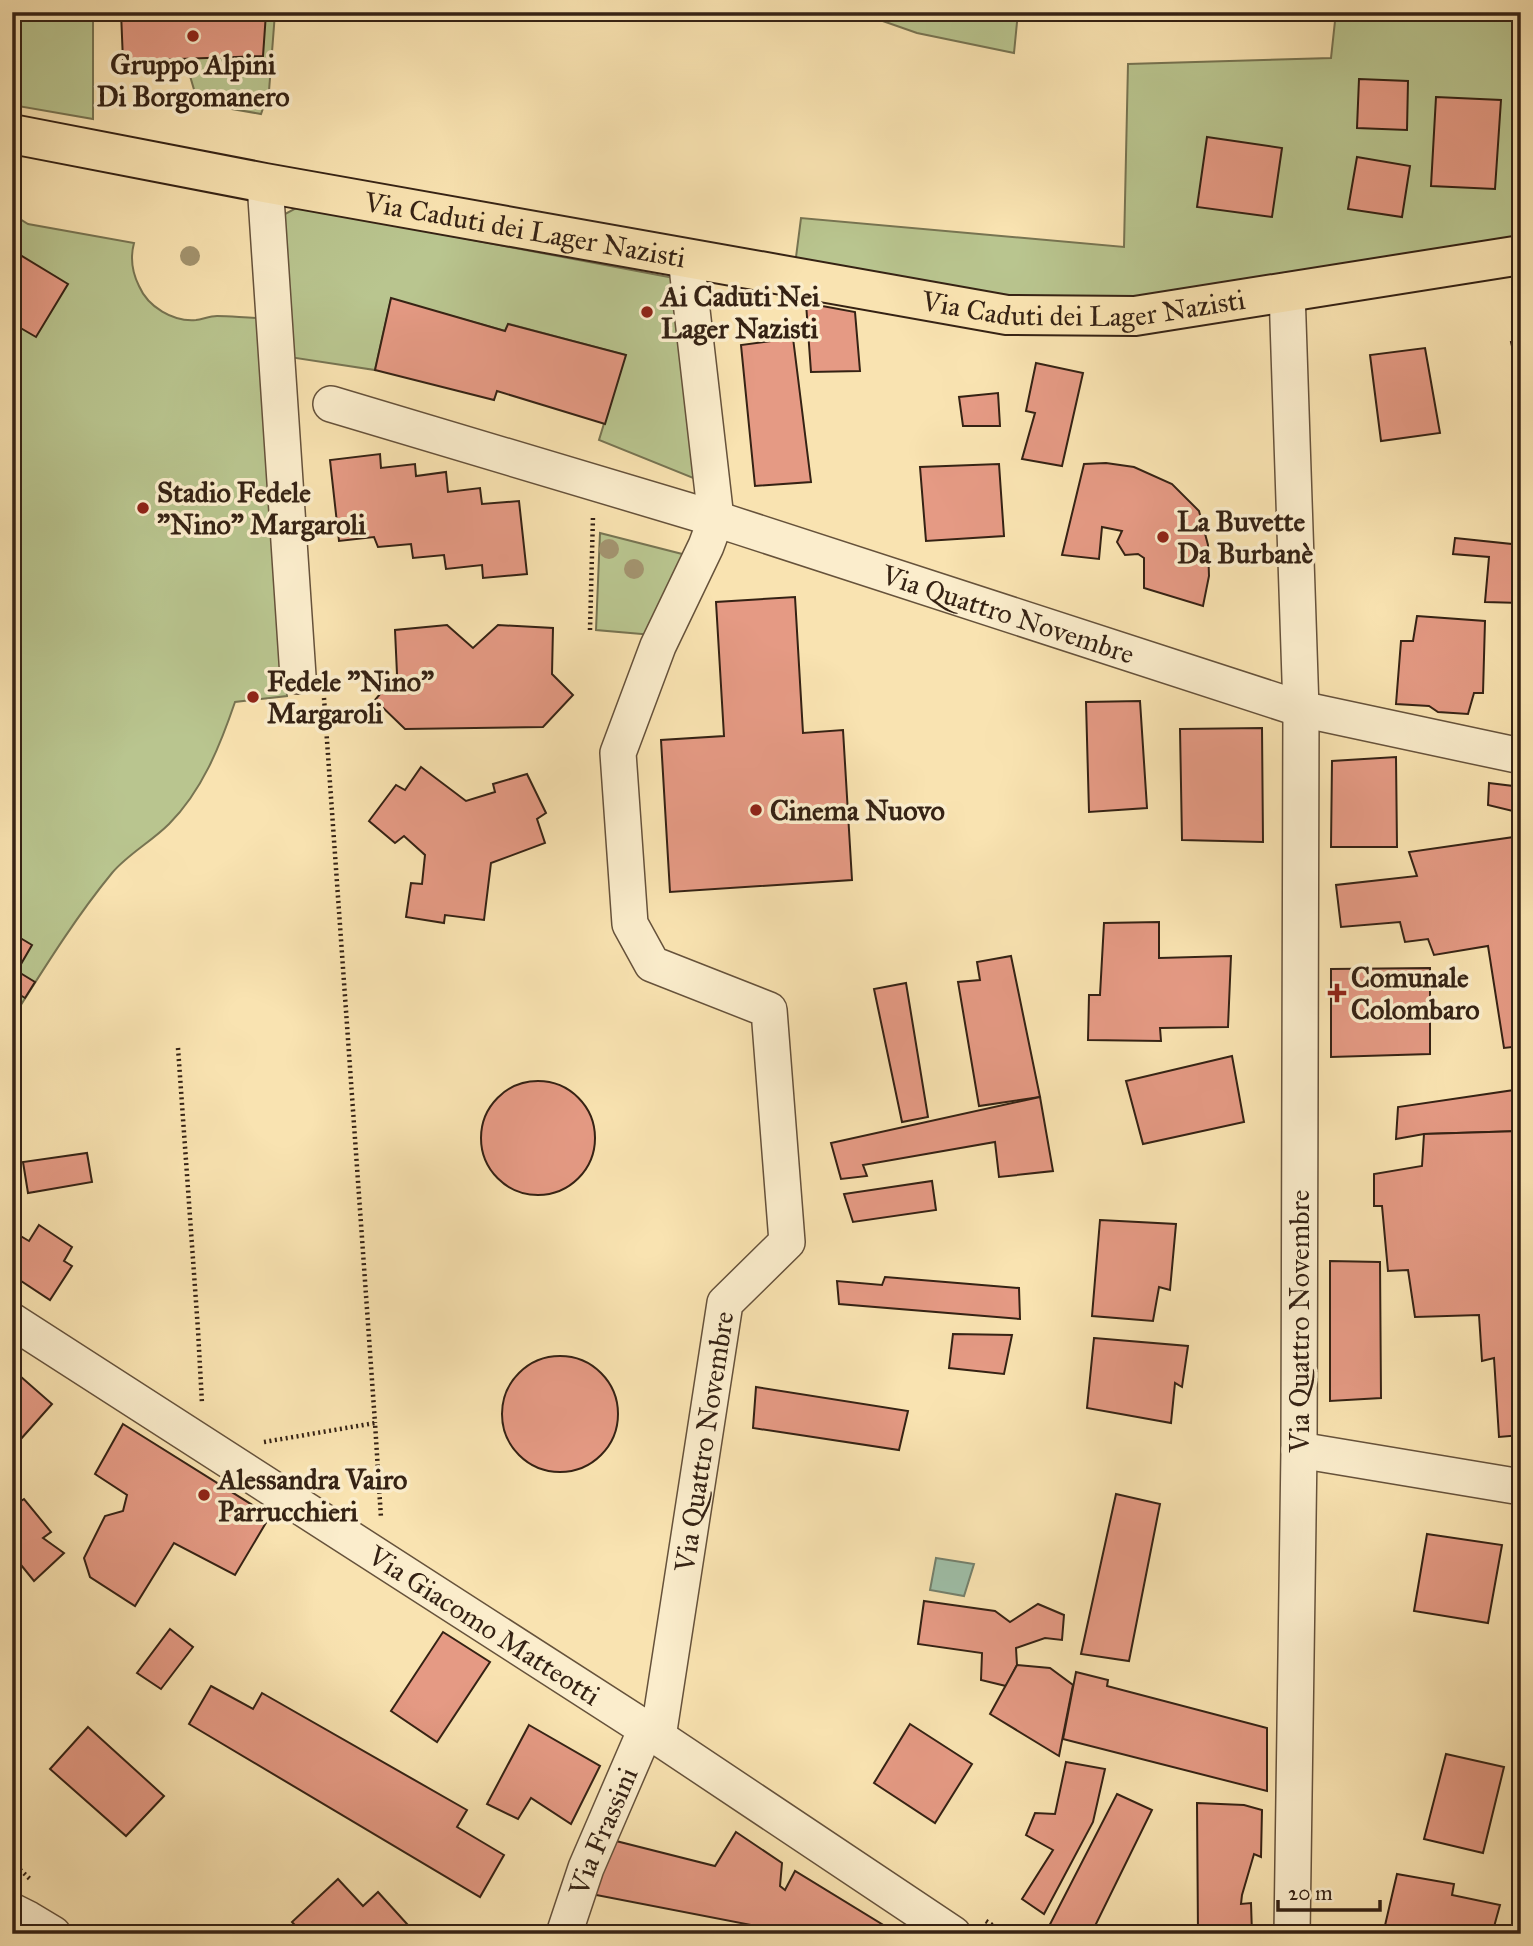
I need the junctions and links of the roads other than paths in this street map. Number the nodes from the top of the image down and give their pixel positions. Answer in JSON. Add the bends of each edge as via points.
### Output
{"nodes":[{"id":1,"x":12,"y":134,"type":"edge"},
{"id":2,"x":265,"y":183,"type":"junction"},
{"id":3,"x":1521,"y":256,"type":"edge"},
{"id":4,"x":686,"y":258,"type":"junction"},
{"id":5,"x":1287,"y":291,"type":"junction"},
{"id":6,"x":331,"y":404,"type":"dead end"},
{"id":7,"x":716,"y":519,"type":"junction"},
{"id":8,"x":311,"y":687,"type":"road end"},
{"id":9,"x":1301,"y":709,"type":"junction"},
{"id":10,"x":1521,"y":756,"type":"edge"},
{"id":11,"x":12,"y":1321,"type":"edge"},
{"id":12,"x":1299,"y":1450,"type":"junction"},
{"id":13,"x":1521,"y":1487,"type":"edge"},
{"id":14,"x":652,"y":1733,"type":"junction"},
{"id":15,"x":12,"y":1912,"type":"edge"},
{"id":16,"x":53,"y":1934,"type":"edge"},
{"id":17,"x":564,"y":1934,"type":"edge"},
{"id":18,"x":953,"y":1934,"type":"edge"},
{"id":19,"x":1292,"y":1934,"type":"edge"}],
"edges":[{"from":1,"to":2,"type":"main road","name":"Via Caduti dei Lager Nazisti"},
{"from":2,"to":4,"type":"main road","name":"Via Caduti dei Lager Nazisti"},
{"from":2,"to":8,"type":"street"},
{"from":3,"to":5,"type":"main road"},
{"from":4,"to":5,"type":"main road","name":"Via Caduti dei Lager Nazisti","via":[[1007,315],[1135,316]]},
{"from":4,"to":7,"type":"street","name":"Via Quattro Novembre"},
{"from":5,"to":9,"type":"street","name":"Via Quattro Novembre"},
{"from":6,"to":7,"type":"street","name":"Via Quattro Novembre"},
{"from":7,"to":9,"type":"street","name":"Via Quattro Novembre"},
{"from":7,"to":14,"type":"street","name":"Via Quattro Novembre","via":[[658,646],[618,752],[630,924],[652,964],[769,1010],[787,1242],[725,1303]]},
{"from":9,"to":10,"type":"street"},
{"from":9,"to":12,"type":"street","name":"Via Quattro Novembre"},
{"from":11,"to":14,"type":"street","name":"Via Giacomo Matteotti"},
{"from":12,"to":13,"type":"street"},
{"from":12,"to":19,"type":"street","name":"Via Quattro Novembre"},
{"from":14,"to":17,"type":"street","name":"Via Frassini","via":[[586,1868]]},
{"from":14,"to":18,"type":"street","name":"Via Giacomo Matteotti"},
{"from":15,"to":16,"type":"street"}]}
